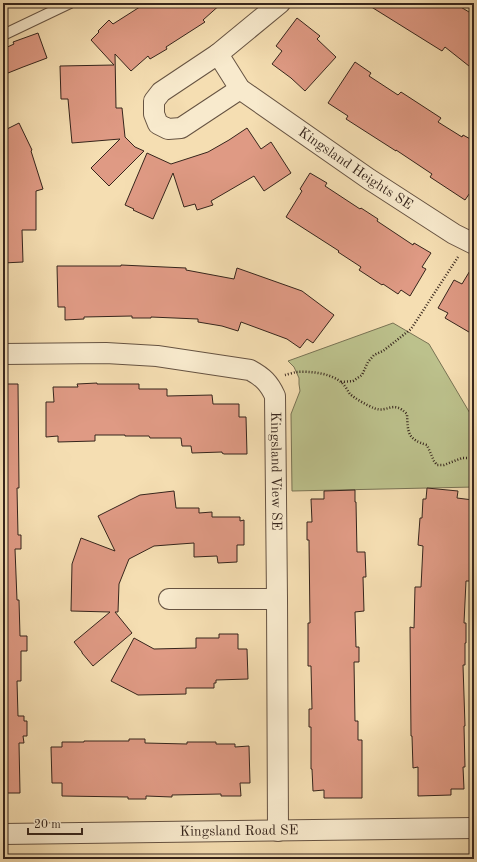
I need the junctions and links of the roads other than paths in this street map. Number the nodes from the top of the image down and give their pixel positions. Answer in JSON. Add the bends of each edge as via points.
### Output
{"nodes":[{"id":1,"x":70,"y":3,"type":"edge"},
{"id":2,"x":280,"y":3,"type":"edge"},
{"id":3,"x":3,"y":35,"type":"edge"},
{"id":4,"x":218,"y":54,"type":"junction"},
{"id":5,"x":240,"y":89,"type":"junction"},
{"id":6,"x":471,"y":242,"type":"edge"},
{"id":7,"x":3,"y":354,"type":"edge"},
{"id":8,"x":169,"y":599,"type":"dead end"},
{"id":9,"x":277,"y":599,"type":"junction"},
{"id":10,"x":474,"y":828,"type":"edge"},
{"id":11,"x":278,"y":831,"type":"junction"},
{"id":12,"x":3,"y":834,"type":"edge"}],
"edges":[{"from":1,"to":3,"type":"lane"},
{"from":2,"to":4,"type":"street"},
{"from":4,"to":5,"type":"street","name":"Kingsland Heights SE"},
{"from":4,"to":5,"type":"street","via":[[161,92],[154,101],[154,114],[158,124],[168,129],[181,128]]},
{"from":5,"to":6,"type":"street","name":"Kingsland Heights SE","via":[[369,179],[454,234]]},
{"from":7,"to":9,"type":"street","name":"Kingsland View SE","via":[[106,353],[157,356],[250,370],[265,380],[274,396]]},
{"from":8,"to":9,"type":"street"},
{"from":9,"to":11,"type":"street","name":"Kingsland View SE"},
{"from":10,"to":11,"type":"street","name":"Kingsland Road SE"},
{"from":11,"to":12,"type":"street","name":"Kingsland Road SE"}]}
